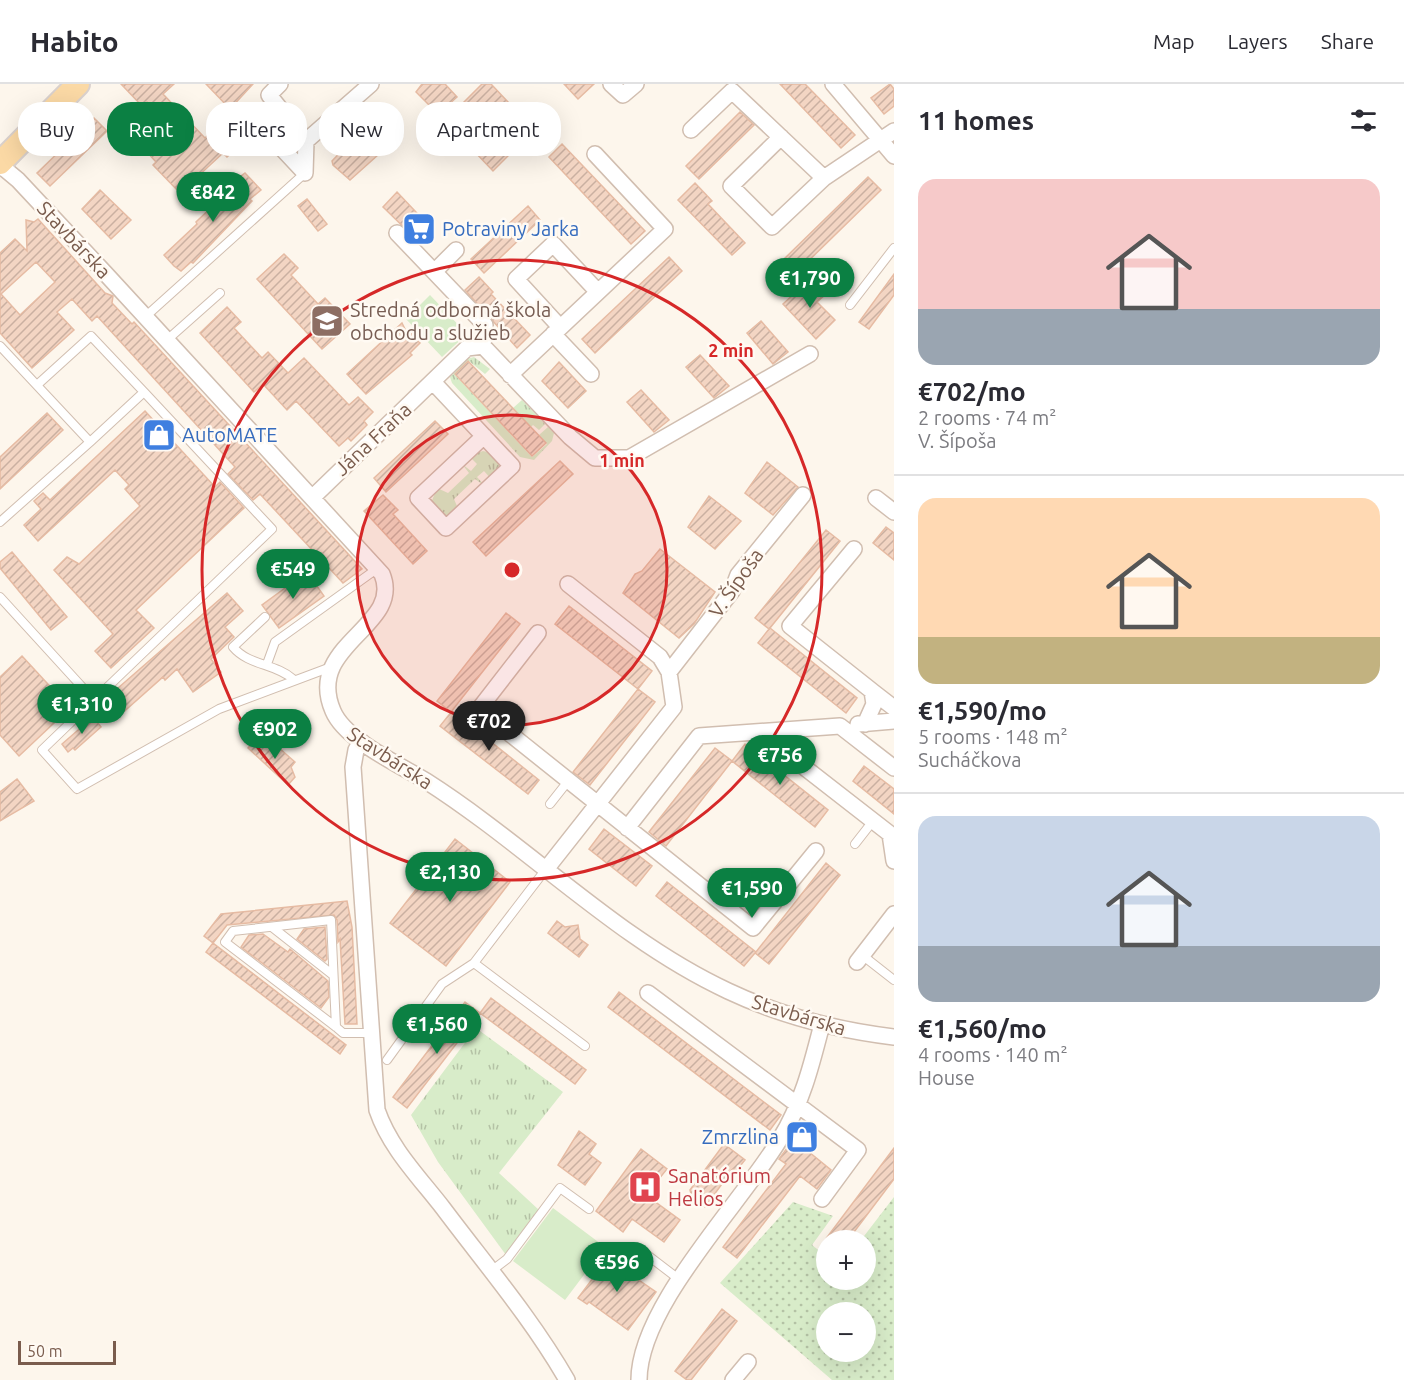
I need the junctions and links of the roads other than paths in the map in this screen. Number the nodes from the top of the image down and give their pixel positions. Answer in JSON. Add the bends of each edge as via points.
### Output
{"nodes":[{"id":1,"x":78,"y":84,"type":"edge"},
{"id":2,"x":280,"y":84,"type":"edge"},
{"id":3,"x":371,"y":84,"type":"edge"},
{"id":4,"x":612,"y":84,"type":"edge"},
{"id":5,"x":636,"y":84,"type":"edge"},
{"id":6,"x":833,"y":84,"type":"edge"},
{"id":7,"x":275,"y":102,"type":"edge"},
{"id":8,"x":691,"y":130,"type":"dead end"},
{"id":9,"x":894,"y":131,"type":"edge"},
{"id":10,"x":781,"y":137,"type":"junction"},
{"id":11,"x":307,"y":140,"type":"edge"},
{"id":12,"x":881,"y":141,"type":"junction"},
{"id":13,"x":595,"y":154,"type":"dead end"},
{"id":14,"x":289,"y":156,"type":"edge"},
{"id":15,"x":306,"y":156,"type":"edge"},
{"id":16,"x":894,"y":156,"type":"edge"},
{"id":17,"x":0,"y":164,"type":"edge"},
{"id":18,"x":305,"y":173,"type":"junction"},
{"id":19,"x":824,"y":178,"type":"junction"},
{"id":20,"x":398,"y":233,"type":"dead end"},
{"id":21,"x":894,"y":248,"type":"edge"},
{"id":22,"x":456,"y":250,"type":"dead end"},
{"id":23,"x":435,"y":271,"type":"junction"},
{"id":24,"x":598,"y":292,"type":"junction"},
{"id":25,"x":220,"y":293,"type":"dead end"},
{"id":26,"x":850,"y":305,"type":"dead end"},
{"id":27,"x":145,"y":317,"type":"junction"},
{"id":28,"x":557,"y":331,"type":"junction"},
{"id":29,"x":167,"y":340,"type":"junction"},
{"id":30,"x":0,"y":345,"type":"edge"},
{"id":31,"x":483,"y":346,"type":"junction"},
{"id":32,"x":810,"y":354,"type":"dead end"},
{"id":33,"x":591,"y":374,"type":"dead end"},
{"id":34,"x":510,"y":375,"type":"junction"},
{"id":35,"x":433,"y":382,"type":"junction"},
{"id":36,"x":37,"y":385,"type":"junction"},
{"id":37,"x":144,"y":392,"type":"junction"},
{"id":38,"x":484,"y":436,"type":"junction"},
{"id":39,"x":90,"y":442,"type":"junction"},
{"id":40,"x":803,"y":495,"type":"dead end"},
{"id":41,"x":313,"y":497,"type":"junction"},
{"id":42,"x":876,"y":498,"type":"dead end"},
{"id":43,"x":894,"y":512,"type":"edge"},
{"id":44,"x":0,"y":522,"type":"edge"},
{"id":45,"x":854,"y":549,"type":"dead end"},
{"id":46,"x":378,"y":568,"type":"junction"},
{"id":47,"x":568,"y":584,"type":"dead end"},
{"id":48,"x":0,"y":597,"type":"edge"},
{"id":49,"x":265,"y":618,"type":"dead end"},
{"id":50,"x":538,"y":633,"type":"dead end"},
{"id":51,"x":267,"y":664,"type":"junction"},
{"id":52,"x":331,"y":667,"type":"junction"},
{"id":53,"x":669,"y":672,"type":"junction"},
{"id":54,"x":293,"y":679,"type":"junction"},
{"id":55,"x":872,"y":691,"type":"junction"},
{"id":56,"x":94,"y":700,"type":"junction"},
{"id":57,"x":894,"y":708,"type":"edge"},
{"id":58,"x":894,"y":721,"type":"edge"},
{"id":59,"x":865,"y":724,"type":"junction"},
{"id":60,"x":840,"y":726,"type":"junction"},
{"id":61,"x":759,"y":732,"type":"junction"},
{"id":62,"x":361,"y":741,"type":"junction"},
{"id":63,"x":894,"y":768,"type":"edge"},
{"id":64,"x":569,"y":780,"type":"junction"},
{"id":65,"x":550,"y":804,"type":"dead end"},
{"id":66,"x":599,"y":804,"type":"junction"},
{"id":67,"x":873,"y":821,"type":"junction"},
{"id":68,"x":627,"y":828,"type":"junction"},
{"id":69,"x":855,"y":844,"type":"dead end"},
{"id":70,"x":816,"y":851,"type":"dead end"},
{"id":71,"x":894,"y":861,"type":"edge"},
{"id":72,"x":547,"y":868,"type":"junction"},
{"id":73,"x":894,"y":914,"type":"edge"},
{"id":74,"x":272,"y":927,"type":"junction"},
{"id":75,"x":860,"y":959,"type":"joint"},
{"id":76,"x":474,"y":963,"type":"junction"},
{"id":77,"x":333,"y":975,"type":"junction"},
{"id":78,"x":894,"y":980,"type":"edge"},
{"id":79,"x":648,"y":993,"type":"dead end"},
{"id":80,"x":822,"y":1024,"type":"junction"},
{"id":81,"x":336,"y":1027,"type":"junction"},
{"id":82,"x":370,"y":1033,"type":"junction"},
{"id":83,"x":894,"y":1037,"type":"edge"},
{"id":84,"x":585,"y":1046,"type":"dead end"},
{"id":85,"x":387,"y":1060,"type":"dead end"},
{"id":86,"x":798,"y":1103,"type":"junction"},
{"id":87,"x":822,"y":1199,"type":"dead end"},
{"id":88,"x":589,"y":1209,"type":"dead end"},
{"id":89,"x":623,"y":1250,"type":"dead end"},
{"id":90,"x":490,"y":1272,"type":"junction"},
{"id":91,"x":680,"y":1280,"type":"junction"},
{"id":92,"x":748,"y":1362,"type":"dead end"},
{"id":93,"x":567,"y":1380,"type":"edge"},
{"id":94,"x":639,"y":1380,"type":"edge"},
{"id":95,"x":733,"y":1380,"type":"edge"}],
"edges":[{"from":1,"to":17,"type":"main road"},
{"from":2,"to":7,"type":"street","via":[[269,95]]},
{"from":3,"to":11,"type":"street"},
{"from":4,"to":5,"type":"street","via":[[623,95]]},
{"from":6,"to":12,"type":"street"},
{"from":8,"to":10,"type":"street","via":[[732,91]]},
{"from":9,"to":12,"type":"street"},
{"from":10,"to":19,"type":"street"},
{"from":10,"to":19,"type":"street","via":[[731,186],[772,227]]},
{"from":12,"to":16,"type":"street"},
{"from":12,"to":19,"type":"street"},
{"from":13,"to":24,"type":"street","via":[[665,229]]},
{"from":14,"to":18,"type":"street"},
{"from":15,"to":18,"type":"street"},
{"from":17,"to":27,"type":"street","name":"Stavbárska"},
{"from":18,"to":27,"type":"lane"},
{"from":20,"to":23,"type":"street"},
{"from":21,"to":26,"type":"lane"},
{"from":22,"to":23,"type":"street"},
{"from":23,"to":31,"type":"street","via":[[485,325]]},
{"from":24,"to":28,"type":"street"},
{"from":24,"to":28,"type":"street","via":[[553,244],[516,279]]},
{"from":25,"to":29,"type":"lane"},
{"from":27,"to":29,"type":"street","name":"Stavbárska"},
{"from":28,"to":33,"type":"street"},
{"from":28,"to":34,"type":"street"},
{"from":29,"to":41,"type":"street","name":"Stavbárska"},
{"from":30,"to":36,"type":"lane"},
{"from":31,"to":34,"type":"street"},
{"from":31,"to":35,"type":"street","name":"Jána Fraňa","via":[[467,348]]},
{"from":32,"to":34,"type":"street","via":[[629,458],[595,459]]},
{"from":35,"to":38,"type":"street"},
{"from":35,"to":41,"type":"street","name":"Jána Fraňa"},
{"from":36,"to":37,"type":"lane","via":[[91,336]]},
{"from":36,"to":39,"type":"lane"},
{"from":37,"to":39,"type":"lane"},
{"from":37,"to":56,"type":"lane","via":[[272,529]]},
{"from":38,"to":38,"type":"street","via":[[418,498],[446,528],[512,466]]},
{"from":39,"to":44,"type":"lane"},
{"from":40,"to":53,"type":"street","name":"V. Šípoša","via":[[738,575],[732,591]]},
{"from":41,"to":46,"type":"street","name":"Stavbárska"},
{"from":42,"to":43,"type":"street"},
{"from":45,"to":55,"type":"street","via":[[790,626]]},
{"from":46,"to":51,"type":"lane","via":[[275,642]]},
{"from":46,"to":52,"type":"street","name":"Stavbárska","via":[[386,587],[384,603]]},
{"from":47,"to":53,"type":"street","via":[[660,657]]},
{"from":48,"to":56,"type":"lane"},
{"from":49,"to":51,"type":"lane","via":[[233,647],[241,656]]},
{"from":50,"to":64,"type":"street","via":[[480,709]]},
{"from":51,"to":54,"type":"lane"},
{"from":52,"to":54,"type":"lane"},
{"from":52,"to":62,"type":"street","name":"Stavbárska","via":[[327,688],[332,710],[342,726]]},
{"from":53,"to":66,"type":"street","via":[[674,707]]},
{"from":54,"to":56,"type":"lane","via":[[219,709],[77,789],[42,750]]},
{"from":55,"to":57,"type":"street"},
{"from":55,"to":59,"type":"street","via":[[874,704]]},
{"from":58,"to":59,"type":"street"},
{"from":59,"to":60,"type":"street"},
{"from":60,"to":61,"type":"street"},
{"from":60,"to":63,"type":"street"},
{"from":61,"to":67,"type":"street"},
{"from":61,"to":68,"type":"street","via":[[699,736]]},
{"from":62,"to":72,"type":"street","name":"Stavbárska","via":[[465,807]]},
{"from":62,"to":82,"type":"street","via":[[353,767]]},
{"from":64,"to":65,"type":"lane"},
{"from":64,"to":66,"type":"street"},
{"from":66,"to":68,"type":"street"},
{"from":66,"to":72,"type":"street"},
{"from":67,"to":69,"type":"lane"},
{"from":67,"to":71,"type":"street","via":[[890,834]]},
{"from":68,"to":70,"type":"street","via":[[753,928]]},
{"from":72,"to":76,"type":"lane"},
{"from":72,"to":80,"type":"street","name":"Stavbárska","via":[[626,928],[708,981],[766,1007]]},
{"from":73,"to":75,"type":"street"},
{"from":74,"to":77,"type":"lane"},
{"from":74,"to":77,"type":"lane","via":[[331,920]]},
{"from":74,"to":81,"type":"lane","via":[[233,931],[225,942]]},
{"from":75,"to":78,"type":"lane"},
{"from":76,"to":84,"type":"lane"},
{"from":76,"to":85,"type":"lane","via":[[442,984]]},
{"from":77,"to":81,"type":"lane"},
{"from":79,"to":86,"type":"street"},
{"from":80,"to":83,"type":"street","name":"Stavbárska"},
{"from":80,"to":86,"type":"street"},
{"from":81,"to":82,"type":"lane","via":[[344,1033]]},
{"from":82,"to":90,"type":"street","via":[[376,1110],[384,1130]]},
{"from":86,"to":87,"type":"street","via":[[858,1150]]},
{"from":86,"to":91,"type":"street","via":[[771,1155]]},
{"from":88,"to":90,"type":"lane","via":[[560,1188],[507,1259]]},
{"from":89,"to":91,"type":"lane","via":[[642,1251]]},
{"from":90,"to":93,"type":"street"},
{"from":91,"to":94,"type":"street","via":[[648,1334]]},
{"from":92,"to":95,"type":"street"}]}
